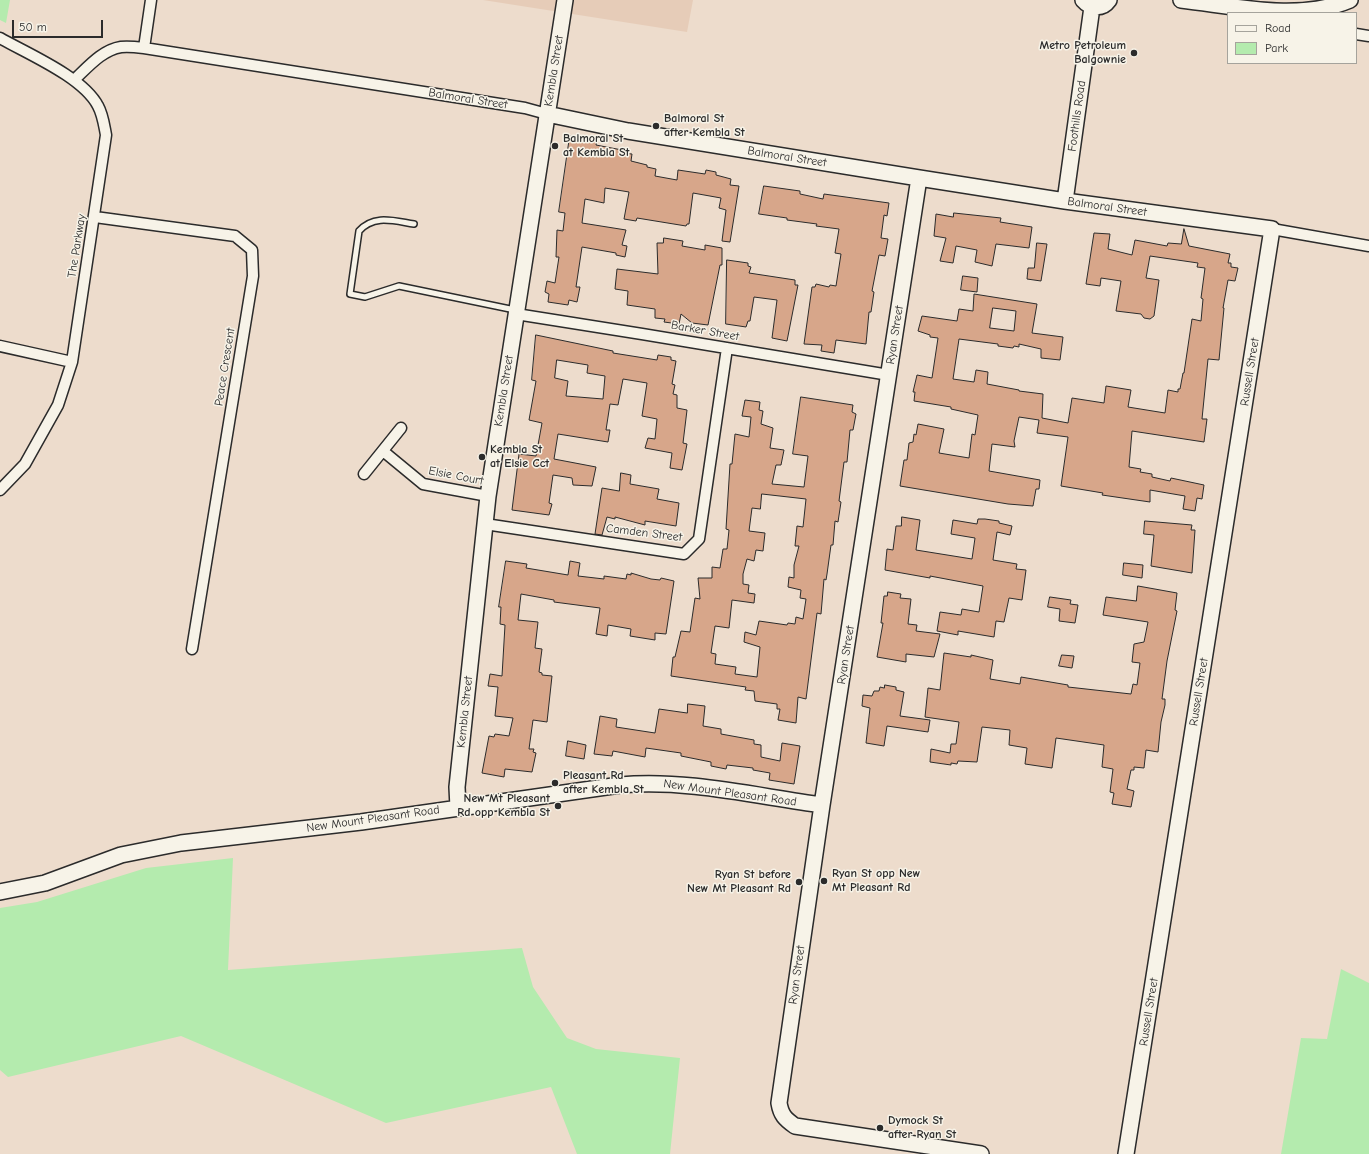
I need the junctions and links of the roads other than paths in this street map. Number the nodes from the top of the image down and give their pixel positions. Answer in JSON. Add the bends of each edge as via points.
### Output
{"nodes":[{"id":1,"x":151,"y":0,"type":"edge"},
{"id":2,"x":565,"y":0,"type":"edge"},
{"id":3,"x":1109,"y":0,"type":"edge"},
{"id":4,"x":1182,"y":0,"type":"edge"},
{"id":5,"x":1087,"y":3,"type":"edge"},
{"id":6,"x":1343,"y":6,"type":"edge"},
{"id":7,"x":1357,"y":34,"type":"edge"},
{"id":8,"x":1369,"y":36,"type":"edge"},
{"id":9,"x":0,"y":38,"type":"edge"},
{"id":10,"x":144,"y":48,"type":"junction"},
{"id":11,"x":74,"y":80,"type":"junction"},
{"id":12,"x":547,"y":114,"type":"junction"},
{"id":13,"x":919,"y":178,"type":"junction"},
{"id":14,"x":1065,"y":201,"type":"junction"},
{"id":15,"x":95,"y":217,"type":"junction"},
{"id":16,"x":414,"y":224,"type":"dead end"},
{"id":17,"x":1272,"y":229,"type":"junction"},
{"id":18,"x":1369,"y":246,"type":"edge"},
{"id":19,"x":516,"y":312,"type":"junction"},
{"id":20,"x":0,"y":346,"type":"edge"},
{"id":21,"x":727,"y":348,"type":"junction"},
{"id":22,"x":72,"y":362,"type":"junction"},
{"id":23,"x":889,"y":375,"type":"junction"},
{"id":24,"x":401,"y":428,"type":"dead end"},
{"id":25,"x":384,"y":451,"type":"junction"},
{"id":26,"x":364,"y":474,"type":"dead end"},
{"id":27,"x":0,"y":490,"type":"edge"},
{"id":28,"x":488,"y":496,"type":"junction"},
{"id":29,"x":485,"y":524,"type":"junction"},
{"id":30,"x":192,"y":649,"type":"dead end"},
{"id":31,"x":822,"y":805,"type":"junction"},
{"id":32,"x":458,"y":808,"type":"junction"},
{"id":33,"x":0,"y":892,"type":"edge"},
{"id":34,"x":981,"y":1154,"type":"edge"},
{"id":35,"x":1126,"y":1154,"type":"edge"}],
"edges":[{"from":1,"to":10,"type":"street"},
{"from":2,"to":12,"type":"street","name":"Kembla Street"},
{"from":3,"to":5,"type":"street","via":[[1102,6]]},
{"from":4,"to":6,"type":"street","via":[[1296,12]]},
{"from":5,"to":14,"type":"street","name":"Foothills Road"},
{"from":7,"to":8,"type":"street"},
{"from":9,"to":11,"type":"street","name":"The Parkway"},
{"from":10,"to":11,"type":"street","name":"Balmoral Street","via":[[121,47],[107,52]]},
{"from":10,"to":12,"type":"street","name":"Balmoral Street","via":[[517,107]]},
{"from":11,"to":15,"type":"street","name":"The Parkway","via":[[98,105],[106,135]]},
{"from":12,"to":13,"type":"street","name":"Balmoral Street","via":[[628,132]]},
{"from":12,"to":19,"type":"street","name":"Kembla Street"},
{"from":13,"to":14,"type":"street","name":"Balmoral Street"},
{"from":13,"to":23,"type":"street","name":"Ryan Street"},
{"from":14,"to":17,"type":"street","name":"Balmoral Street"},
{"from":15,"to":22,"type":"street","name":"The Parkway"},
{"from":15,"to":30,"type":"street","name":"Peace Crescent","via":[[236,236],[252,250],[253,276]]},
{"from":16,"to":19,"type":"lane","via":[[377,219],[365,224],[359,231],[350,294],[366,297],[399,286]]},
{"from":17,"to":18,"type":"street","name":"Balmoral Street"},
{"from":17,"to":35,"type":"street","name":"Russell Street"},
{"from":19,"to":21,"type":"street","name":"Barker Street"},
{"from":19,"to":28,"type":"street","name":"Kembla Street"},
{"from":20,"to":22,"type":"street"},
{"from":21,"to":23,"type":"street","name":"Barker Street"},
{"from":21,"to":29,"type":"street","name":"Camden Street","via":[[699,539],[684,554]]},
{"from":22,"to":27,"type":"street","name":"The Parkway","via":[[58,405],[25,464]]},
{"from":23,"to":31,"type":"street","name":"Ryan Street"},
{"from":24,"to":25,"type":"street"},
{"from":25,"to":26,"type":"street"},
{"from":25,"to":28,"type":"street","name":"Elsie Court","via":[[423,484]]},
{"from":28,"to":29,"type":"street","name":"Kembla Street"},
{"from":29,"to":32,"type":"street","name":"Kembla Street","via":[[457,787]]},
{"from":31,"to":32,"type":"street","name":"New Mount Pleasant Road","via":[[683,785],[645,783]]},
{"from":31,"to":34,"type":"street","name":"Ryan Street","via":[[779,1103],[781,1113],[795,1126]]},
{"from":32,"to":33,"type":"street","name":"New Mount Pleasant Road","via":[[181,843],[121,855],[45,883]]}]}
